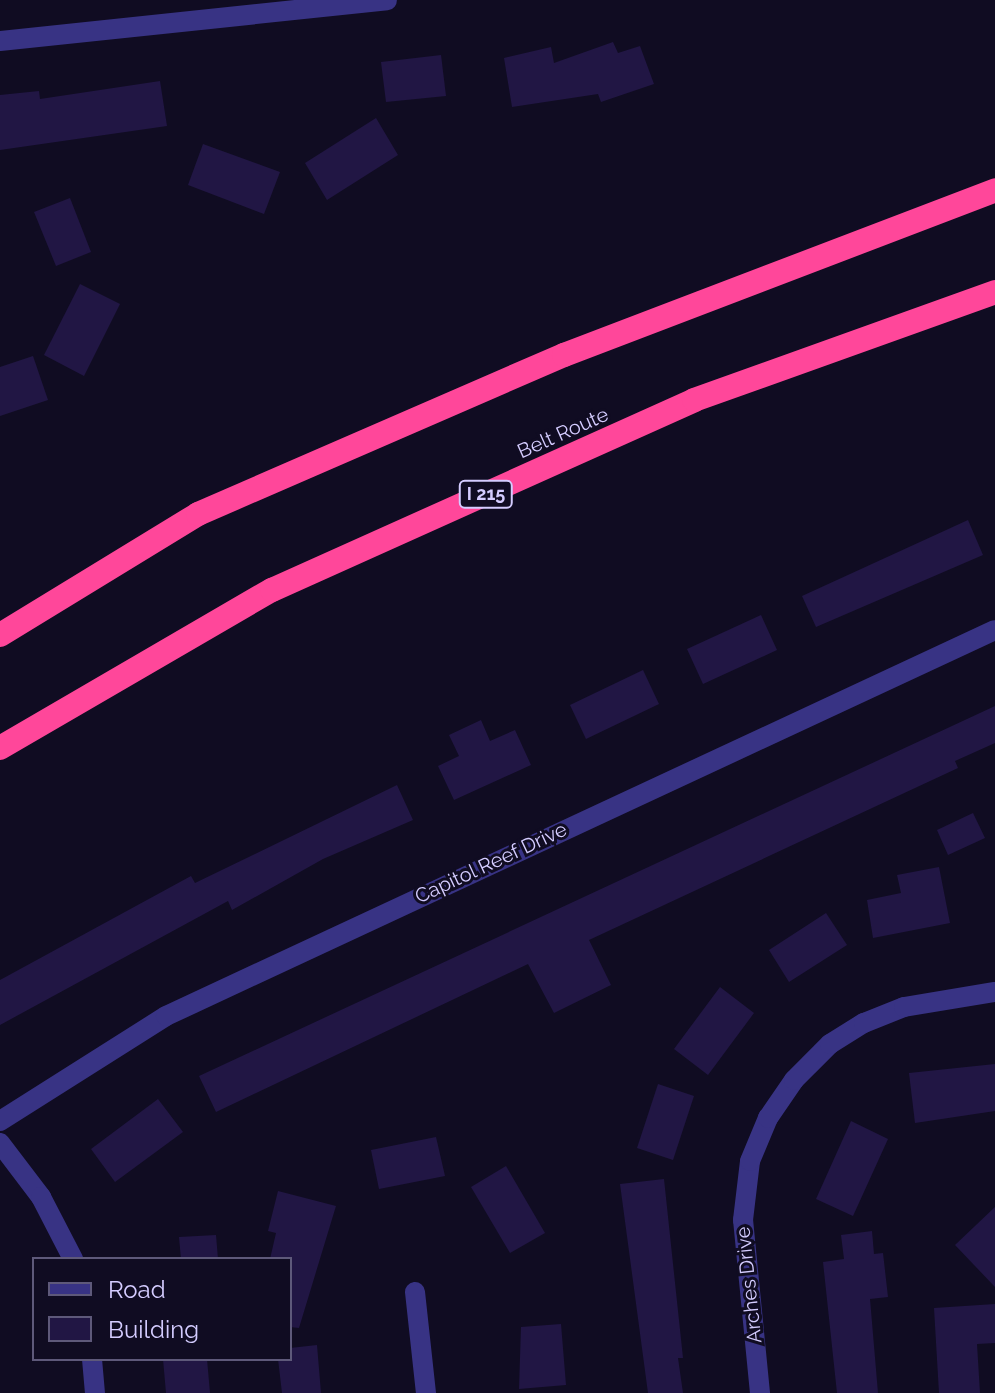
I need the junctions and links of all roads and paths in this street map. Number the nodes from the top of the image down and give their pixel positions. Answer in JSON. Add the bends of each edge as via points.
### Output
{"nodes":[{"id":1,"x":387,"y":0,"type":"edge"},
{"id":2,"x":192,"y":10,"type":"edge"},
{"id":3,"x":0,"y":41,"type":"edge"},
{"id":4,"x":995,"y":190,"type":"edge"},
{"id":5,"x":995,"y":292,"type":"edge"},
{"id":6,"x":995,"y":630,"type":"edge"},
{"id":7,"x":0,"y":635,"type":"edge"},
{"id":8,"x":0,"y":748,"type":"edge"},
{"id":9,"x":995,"y":992,"type":"edge"},
{"id":10,"x":0,"y":1121,"type":"edge"},
{"id":11,"x":0,"y":1143,"type":"edge"},
{"id":12,"x":72,"y":1257,"type":"edge"},
{"id":13,"x":415,"y":1292,"type":"dead end"},
{"id":14,"x":92,"y":1361,"type":"edge"},
{"id":15,"x":95,"y":1393,"type":"edge"},
{"id":16,"x":426,"y":1393,"type":"edge"},
{"id":17,"x":760,"y":1393,"type":"edge"}],
"edges":[{"from":1,"to":2,"type":"street"},
{"from":2,"to":3,"type":"street"},
{"from":4,"to":7,"type":"highway","via":[[564,355],[198,514]]},
{"from":5,"to":8,"type":"highway","name":"Belt Route","number":"I 215","via":[[694,400],[272,590]]},
{"from":6,"to":10,"type":"street","name":"Capitol Reef Drive","via":[[166,1016]]},
{"from":9,"to":17,"type":"street","name":"Arches Drive","via":[[904,1007],[864,1023],[830,1044],[794,1080],[768,1118],[750,1161],[743,1220]]},
{"from":11,"to":12,"type":"street","via":[[41,1197]]},
{"from":13,"to":16,"type":"street"},
{"from":14,"to":15,"type":"street"}]}
